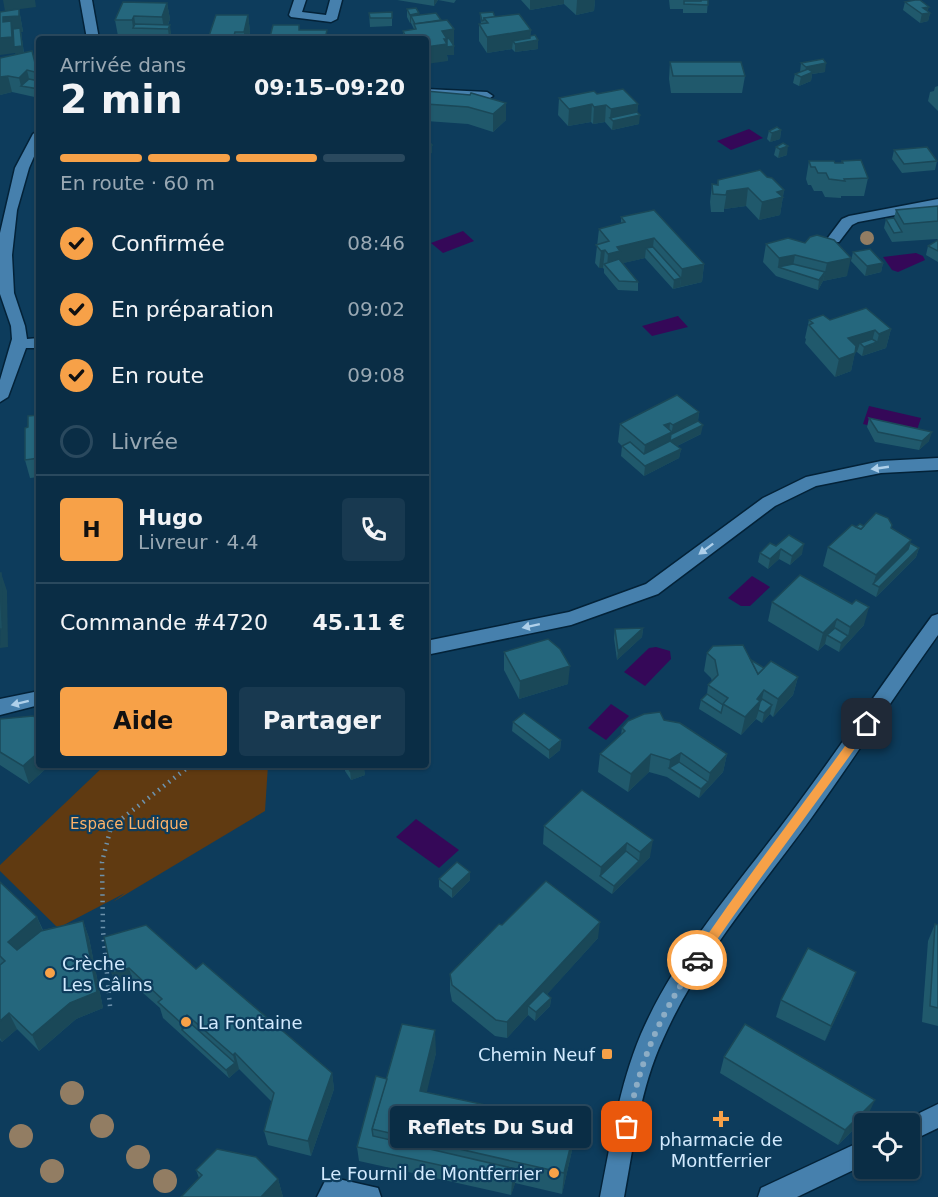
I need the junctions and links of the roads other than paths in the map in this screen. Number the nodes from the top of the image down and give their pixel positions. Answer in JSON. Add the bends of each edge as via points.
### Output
{"nodes":[{"id":1,"x":86,"y":0,"type":"edge"},
{"id":2,"x":300,"y":0,"type":"edge"},
{"id":3,"x":336,"y":0,"type":"edge"},
{"id":4,"x":92,"y":36,"type":"edge"},
{"id":5,"x":429,"y":93,"type":"edge"},
{"id":6,"x":487,"y":96,"type":"edge"},
{"id":7,"x":36,"y":138,"type":"edge"},
{"id":8,"x":938,"y":203,"type":"edge"},
{"id":9,"x":834,"y":239,"type":"edge"},
{"id":10,"x":4,"y":292,"type":"edge"},
{"id":11,"x":36,"y":343,"type":"edge"},
{"id":12,"x":20,"y":344,"type":"junction"},
{"id":13,"x":0,"y":397,"type":"edge"},
{"id":14,"x":938,"y":464,"type":"edge"},
{"id":15,"x":938,"y":621,"type":"edge"},
{"id":16,"x":429,"y":647,"type":"edge"},
{"id":17,"x":36,"y":699,"type":"edge"},
{"id":18,"x":0,"y":708,"type":"edge"},
{"id":19,"x":938,"y":1116,"type":"edge"},
{"id":20,"x":920,"y":1125,"type":"edge"},
{"id":21,"x":854,"y":1157,"type":"edge"},
{"id":22,"x":329,"y":1197,"type":"edge"},
{"id":23,"x":369,"y":1197,"type":"edge"},
{"id":24,"x":612,"y":1197,"type":"edge"},
{"id":25,"x":770,"y":1197,"type":"edge"}],
"edges":[{"from":1,"to":4,"type":"street"},
{"from":2,"to":3,"type":"street","via":[[295,15],[331,19]]},
{"from":5,"to":6,"type":"street"},
{"from":7,"to":10,"type":"street","via":[[16,181],[4,253]]},
{"from":8,"to":9,"type":"street","via":[[850,220]]},
{"from":10,"to":12,"type":"street","via":[[16,315]]},
{"from":11,"to":12,"type":"street"},
{"from":12,"to":13,"type":"street"},
{"from":14,"to":16,"type":"street","one_way":true,"via":[[881,467],[812,481],[769,502],[652,589],[571,618]]},
{"from":15,"to":24,"type":"street","via":[[674,994],[652,1035],[636,1080]]},
{"from":17,"to":18,"type":"street","one_way":true},
{"from":19,"to":20,"type":"street"},
{"from":21,"to":25,"type":"street"},
{"from":22,"to":23,"type":"street","via":[[334,1190]]}]}
